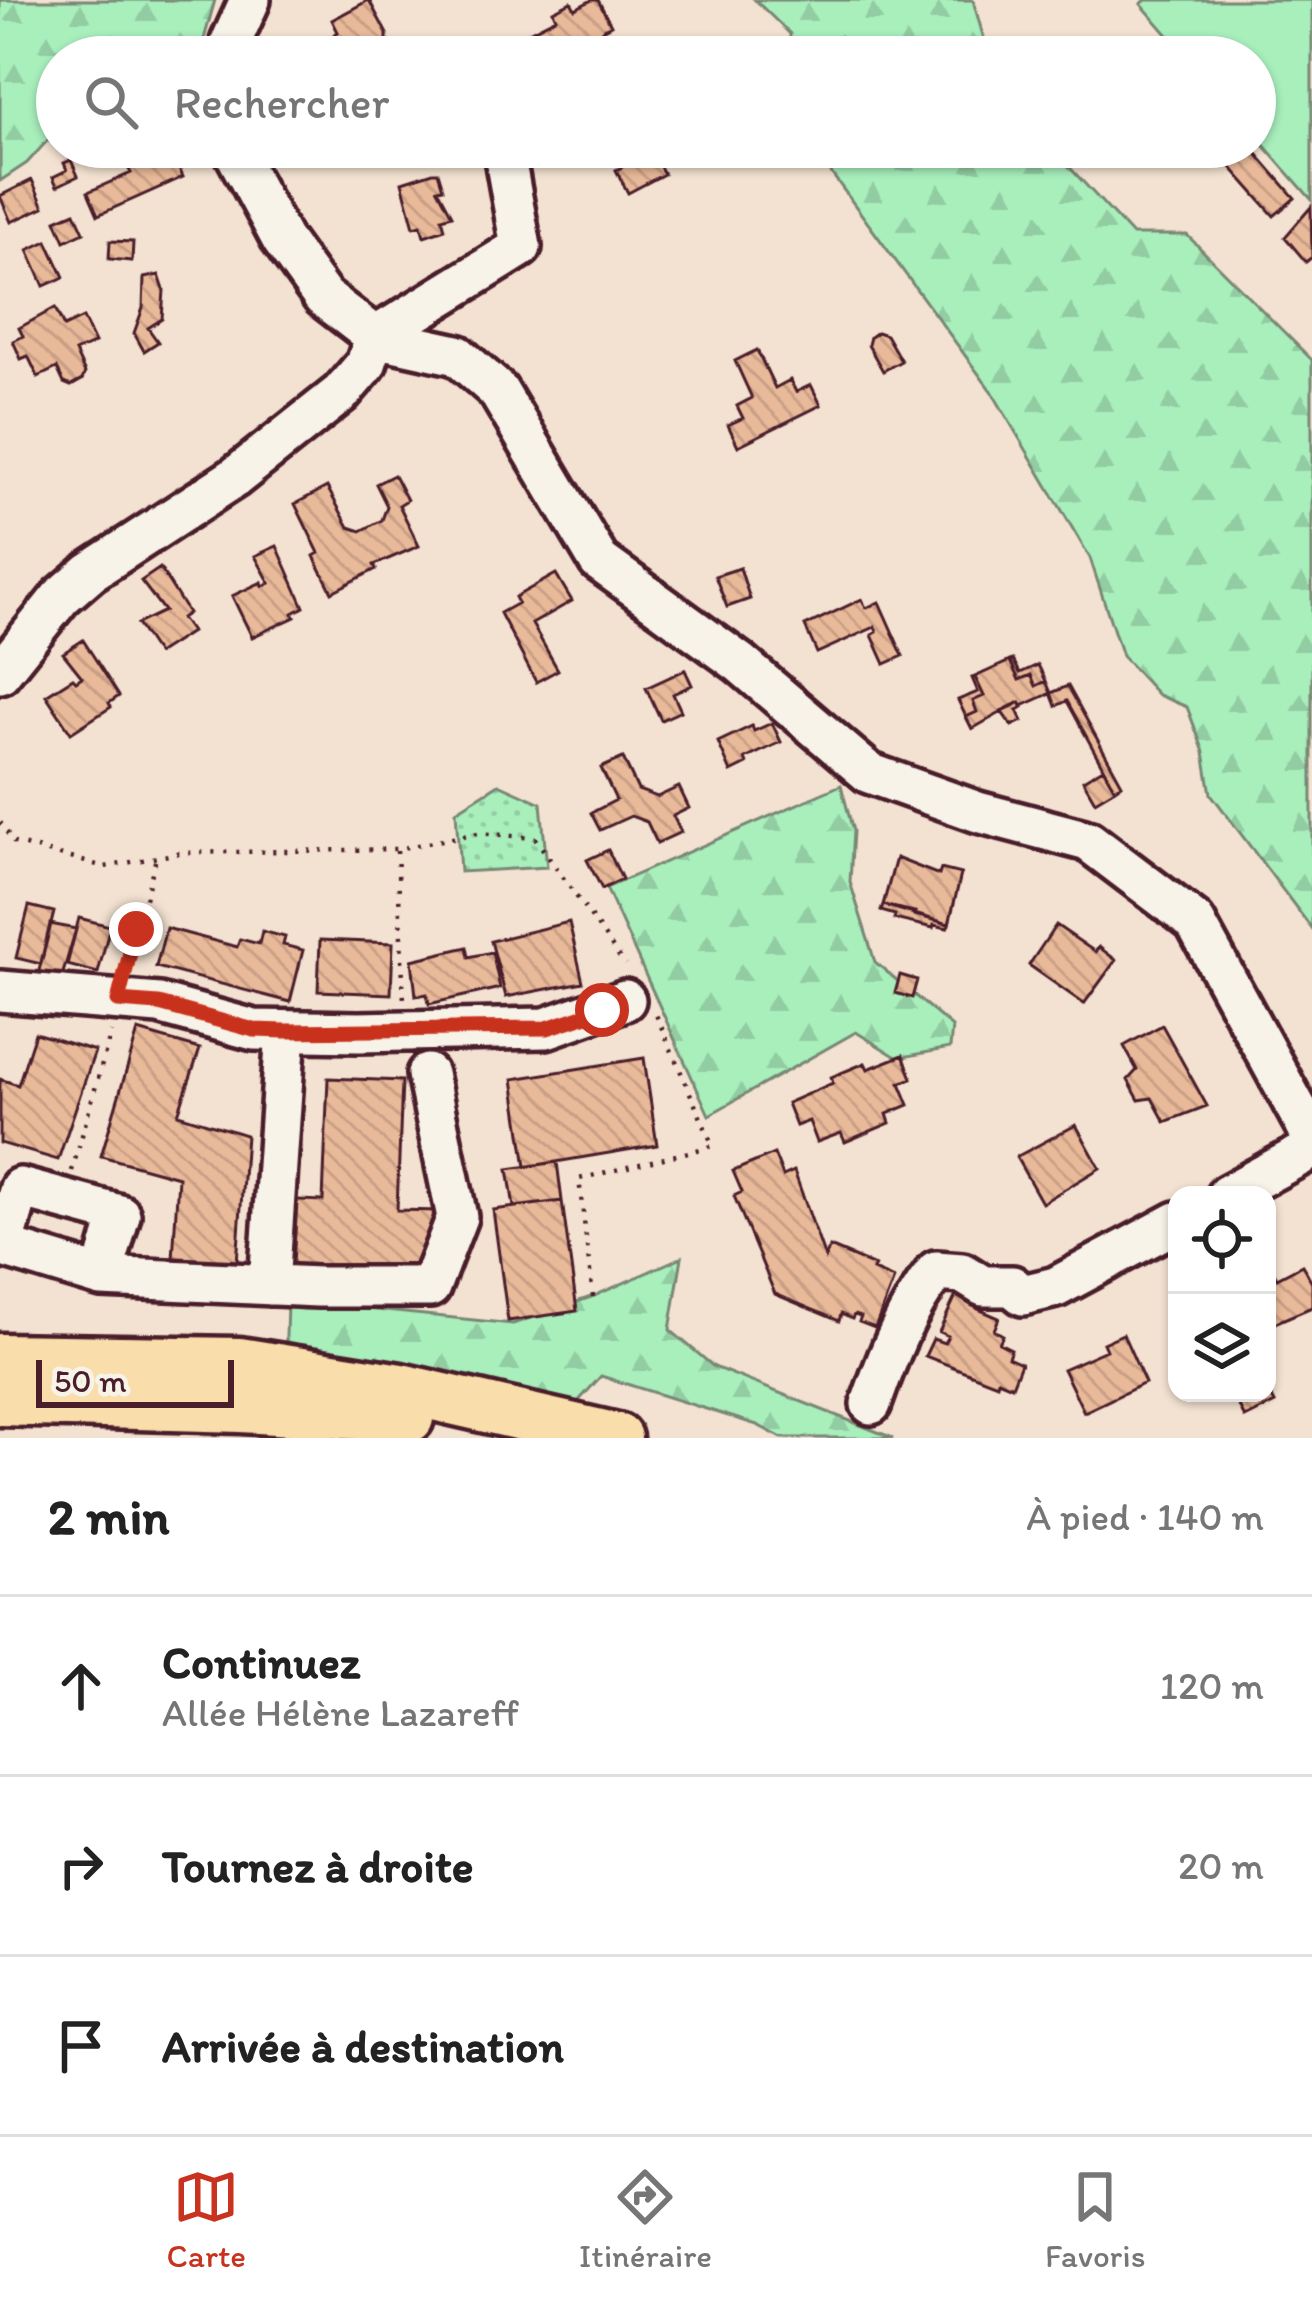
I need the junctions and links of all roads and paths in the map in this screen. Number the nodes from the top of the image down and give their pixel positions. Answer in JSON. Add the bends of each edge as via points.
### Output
{"nodes":[{"id":1,"x":250,"y":0,"type":"edge"},
{"id":2,"x":234,"y":36,"type":"edge"},
{"id":3,"x":243,"y":168,"type":"edge"},
{"id":4,"x":507,"y":168,"type":"edge"},
{"id":5,"x":376,"y":337,"type":"junction"},
{"id":6,"x":0,"y":673,"type":"edge"},
{"id":7,"x":0,"y":822,"type":"edge"},
{"id":8,"x":397,"y":849,"type":"junction"},
{"id":9,"x":156,"y":858,"type":"junction"},
{"id":10,"x":634,"y":989,"type":"junction"},
{"id":11,"x":0,"y":991,"type":"edge"},
{"id":12,"x":118,"y":1001,"type":"junction"},
{"id":13,"x":286,"y":1031,"type":"junction"},
{"id":14,"x":406,"y":1031,"type":"junction"},
{"id":15,"x":107,"y":1053,"type":"dead end"},
{"id":16,"x":427,"y":1074,"type":"dead end"},
{"id":17,"x":1312,"y":1137,"type":"edge"},
{"id":18,"x":1312,"y":1149,"type":"edge"},
{"id":19,"x":1244,"y":1186,"type":"edge"},
{"id":20,"x":63,"y":1200,"type":"junction"},
{"id":21,"x":1168,"y":1227,"type":"edge"},
{"id":22,"x":2,"y":1247,"type":"edge"},
{"id":23,"x":102,"y":1277,"type":"junction"},
{"id":24,"x":268,"y":1285,"type":"junction"},
{"id":25,"x":593,"y":1298,"type":"dead end"},
{"id":26,"x":0,"y":1358,"type":"edge"},
{"id":27,"x":0,"y":1401,"type":"edge"},
{"id":28,"x":871,"y":1404,"type":"dead end"},
{"id":29,"x":499,"y":1438,"type":"edge"},
{"id":30,"x":617,"y":1438,"type":"edge"}],
"edges":[{"from":1,"to":2,"type":"street"},
{"from":3,"to":5,"type":"street","via":[[323,297]]},
{"from":4,"to":5,"type":"street","via":[[521,247]]},
{"from":5,"to":6,"type":"street","via":[[341,393],[234,478],[89,572]]},
{"from":5,"to":17,"type":"street","via":[[457,355],[498,391],[599,562],[740,663],[869,773],[1088,841],[1195,922]]},
{"from":7,"to":9,"type":"path","via":[[14,843],[105,867]]},
{"from":8,"to":9,"type":"path"},
{"from":8,"to":10,"type":"path","via":[[478,832],[535,838]]},
{"from":8,"to":14,"type":"path"},
{"from":9,"to":12,"type":"path"},
{"from":10,"to":14,"type":"street","via":[[547,1028]]},
{"from":10,"to":25,"type":"path","via":[[713,1146],[579,1179]]},
{"from":11,"to":12,"type":"street"},
{"from":12,"to":13,"type":"street"},
{"from":13,"to":14,"type":"street"},
{"from":13,"to":24,"type":"street"},
{"from":15,"to":20,"type":"path"},
{"from":16,"to":24,"type":"street","via":[[457,1217],[434,1282]]},
{"from":18,"to":19,"type":"street"},
{"from":20,"to":22,"type":"street","via":[[20,1187]]},
{"from":20,"to":23,"type":"street","via":[[119,1216]]},
{"from":21,"to":28,"type":"street","via":[[1056,1287],[1023,1295],[936,1271],[896,1334]]},
{"from":22,"to":23,"type":"street"},
{"from":23,"to":24,"type":"street"},
{"from":26,"to":30,"type":"main road","via":[[239,1362],[400,1388]]},
{"from":27,"to":29,"type":"main road","via":[[400,1416]]}]}
